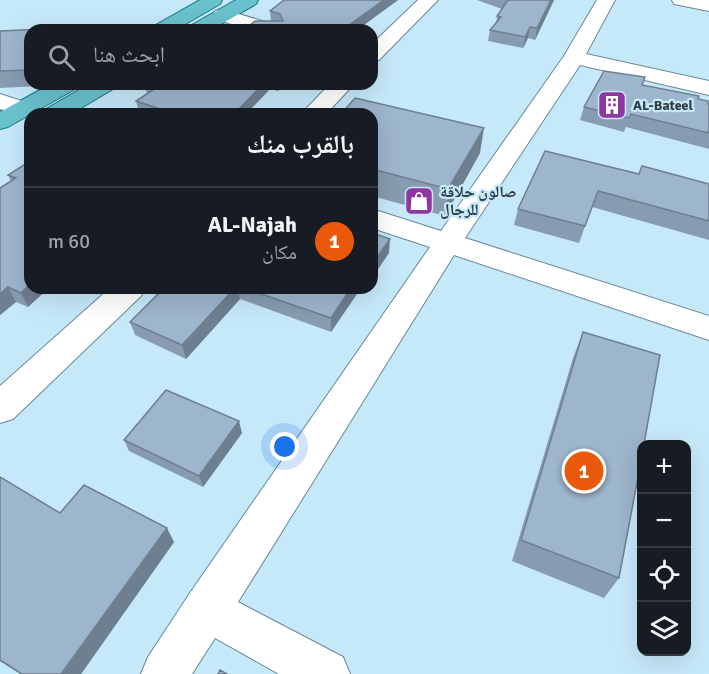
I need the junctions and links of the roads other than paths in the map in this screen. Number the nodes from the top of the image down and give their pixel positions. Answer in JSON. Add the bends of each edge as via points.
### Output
{"nodes":[{"id":1,"x":249,"y":0,"type":"edge"},
{"id":2,"x":429,"y":0,"type":"edge"},
{"id":3,"x":606,"y":0,"type":"edge"},
{"id":4,"x":681,"y":0,"type":"edge"},
{"id":5,"x":709,"y":6,"type":"edge"},
{"id":6,"x":218,"y":8,"type":"edge"},
{"id":7,"x":177,"y":24,"type":"edge"},
{"id":8,"x":203,"y":24,"type":"edge"},
{"id":9,"x":257,"y":24,"type":"edge"},
{"id":10,"x":378,"y":50,"type":"edge"},
{"id":11,"x":574,"y":57,"type":"junction"},
{"id":12,"x":709,"y":88,"type":"edge"},
{"id":13,"x":60,"y":90,"type":"edge"},
{"id":14,"x":95,"y":90,"type":"edge"},
{"id":15,"x":337,"y":90,"type":"edge"},
{"id":16,"x":0,"y":101,"type":"edge"},
{"id":17,"x":40,"y":108,"type":"edge"},
{"id":18,"x":64,"y":108,"type":"edge"},
{"id":19,"x":319,"y":108,"type":"edge"},
{"id":20,"x":24,"y":117,"type":"edge"},
{"id":21,"x":24,"y":119,"type":"edge"},
{"id":22,"x":0,"y":122,"type":"edge"},
{"id":23,"x":24,"y":122,"type":"edge"},
{"id":24,"x":0,"y":147,"type":"edge"},
{"id":25,"x":378,"y":220,"type":"edge"},
{"id":26,"x":448,"y":242,"type":"junction"},
{"id":27,"x":124,"y":294,"type":"edge"},
{"id":28,"x":709,"y":328,"type":"edge"},
{"id":29,"x":0,"y":408,"type":"edge"},
{"id":30,"x":207,"y":609,"type":"junction"},
{"id":31,"x":165,"y":674,"type":"edge"},
{"id":32,"x":326,"y":674,"type":"edge"}],
"edges":[{"from":1,"to":6,"type":"main road"},
{"from":2,"to":10,"type":"street"},
{"from":3,"to":11,"type":"street"},
{"from":4,"to":5,"type":"street"},
{"from":6,"to":7,"type":"main road"},
{"from":6,"to":8,"type":"main road"},
{"from":6,"to":9,"type":"street"},
{"from":11,"to":12,"type":"street"},
{"from":11,"to":26,"type":"street"},
{"from":13,"to":17,"type":"main road"},
{"from":14,"to":18,"type":"main road"},
{"from":15,"to":19,"type":"street"},
{"from":16,"to":20,"type":"street"},
{"from":21,"to":22,"type":"main road"},
{"from":23,"to":24,"type":"main road"},
{"from":25,"to":26,"type":"street"},
{"from":26,"to":28,"type":"street"},
{"from":26,"to":30,"type":"street"},
{"from":27,"to":29,"type":"street"},
{"from":30,"to":31,"type":"street"},
{"from":30,"to":32,"type":"street"}]}
